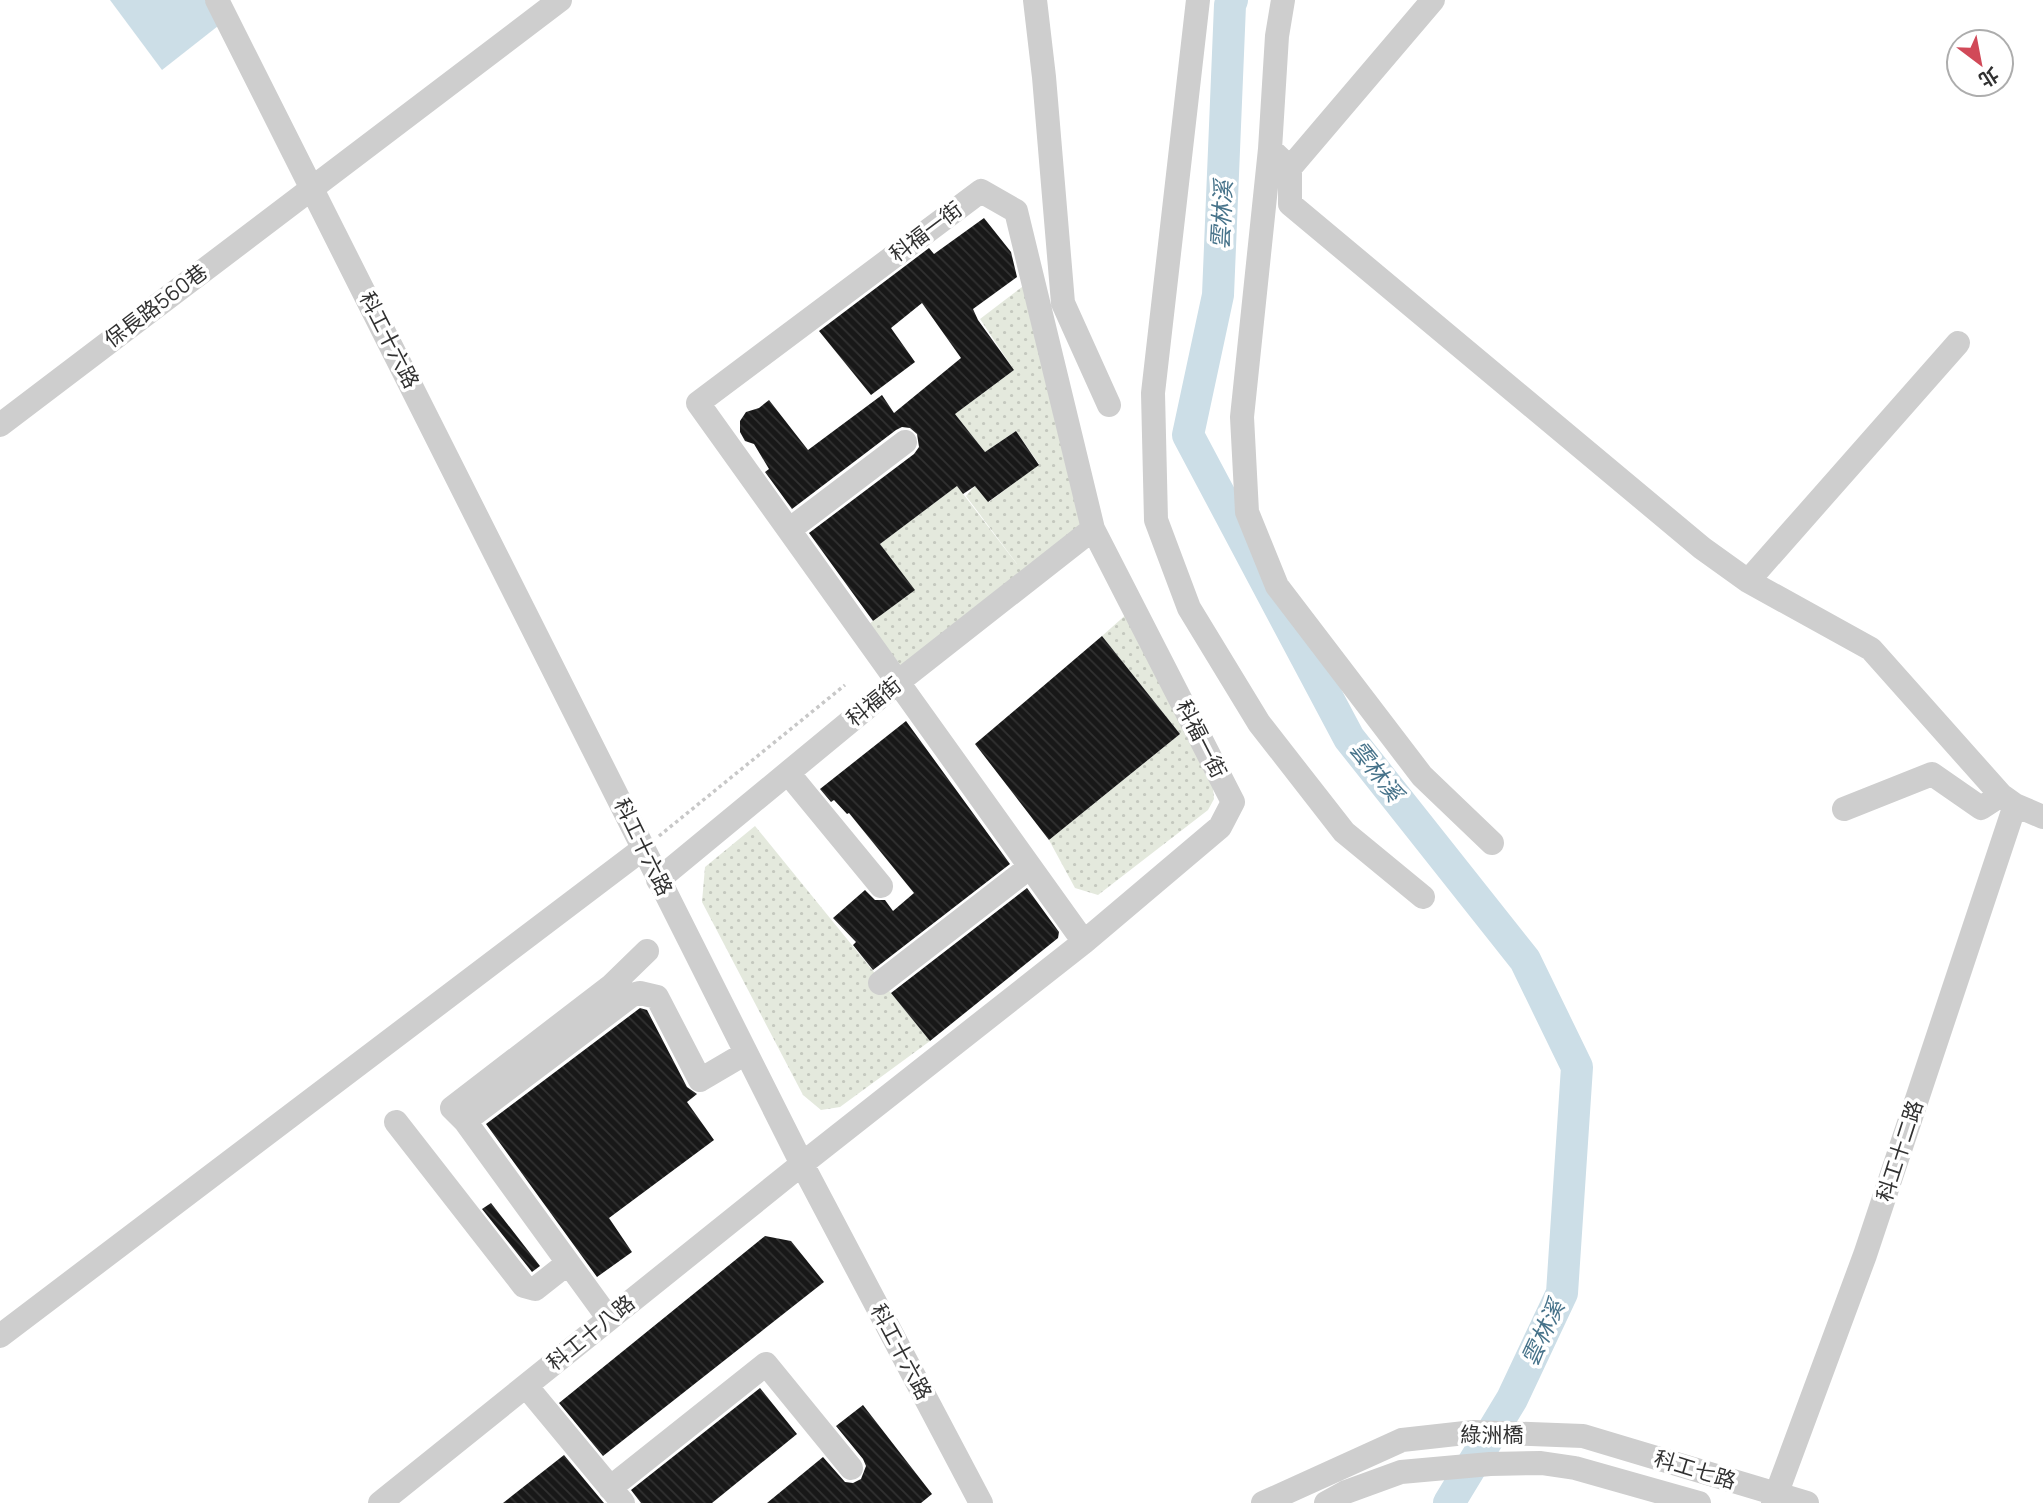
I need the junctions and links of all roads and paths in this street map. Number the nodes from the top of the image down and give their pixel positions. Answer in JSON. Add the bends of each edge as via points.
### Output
{"nodes":[{"id":1,"x":217,"y":0,"type":"edge"},
{"id":2,"x":560,"y":0,"type":"edge"},
{"id":3,"x":1035,"y":0,"type":"edge"},
{"id":4,"x":1198,"y":0,"type":"edge"},
{"id":5,"x":1283,"y":0,"type":"edge"},
{"id":6,"x":1433,"y":0,"type":"edge"},
{"id":7,"x":1270,"y":149,"type":"junction"},
{"id":8,"x":1290,"y":168,"type":"junction"},
{"id":9,"x":313,"y":187,"type":"junction"},
{"id":10,"x":1958,"y":343,"type":"dead end"},
{"id":11,"x":1109,"y":405,"type":"dead end"},
{"id":12,"x":0,"y":425,"type":"edge"},
{"id":13,"x":905,"y":442,"type":"dead end"},
{"id":14,"x":1093,"y":528,"type":"junction"},
{"id":15,"x":789,"y":530,"type":"junction"},
{"id":16,"x":1748,"y":581,"type":"junction"},
{"id":17,"x":898,"y":682,"type":"junction"},
{"id":18,"x":845,"y":685,"type":"dead end"},
{"id":19,"x":788,"y":773,"type":"junction"},
{"id":20,"x":2008,"y":800,"type":"junction"},
{"id":21,"x":1844,"y":809,"type":"dead end"},
{"id":22,"x":2043,"y":817,"type":"edge"},
{"id":23,"x":1492,"y":843,"type":"dead end"},
{"id":24,"x":644,"y":848,"type":"junction"},
{"id":25,"x":1030,"y":867,"type":"junction"},
{"id":26,"x":658,"y":880,"type":"junction"},
{"id":27,"x":881,"y":886,"type":"dead end"},
{"id":28,"x":1423,"y":897,"type":"dead end"},
{"id":29,"x":1084,"y":942,"type":"junction"},
{"id":30,"x":647,"y":951,"type":"dead end"},
{"id":31,"x":880,"y":984,"type":"dead end"},
{"id":32,"x":746,"y":1053,"type":"junction"},
{"id":33,"x":465,"y":1121,"type":"junction"},
{"id":34,"x":396,"y":1122,"type":"dead end"},
{"id":35,"x":802,"y":1164,"type":"junction"},
{"id":36,"x":568,"y":1263,"type":"junction"},
{"id":37,"x":609,"y":1319,"type":"junction"},
{"id":38,"x":0,"y":1336,"type":"edge"},
{"id":39,"x":526,"y":1386,"type":"junction"},
{"id":40,"x":1583,"y":1436,"type":"joint"},
{"id":41,"x":1541,"y":1463,"type":"joint"},
{"id":42,"x":851,"y":1468,"type":"dead end"},
{"id":43,"x":617,"y":1495,"type":"edge"},
{"id":44,"x":1774,"y":1498,"type":"edge"},
{"id":45,"x":380,"y":1503,"type":"edge"},
{"id":46,"x":981,"y":1503,"type":"edge"},
{"id":47,"x":1263,"y":1503,"type":"edge"},
{"id":48,"x":1326,"y":1503,"type":"edge"},
{"id":49,"x":1699,"y":1503,"type":"edge"},
{"id":50,"x":1807,"y":1503,"type":"edge"}],
"edges":[{"from":1,"to":9,"type":"street","name":"科工十六路"},
{"from":2,"to":9,"type":"street"},
{"from":3,"to":11,"type":"street","via":[[1063,303]]},
{"from":4,"to":28,"type":"street","via":[[1153,393],[1156,520],[1189,608],[1259,723],[1344,832]]},
{"from":5,"to":7,"type":"street"},
{"from":6,"to":8,"type":"street"},
{"from":7,"to":8,"type":"street"},
{"from":7,"to":23,"type":"street","via":[[1242,417],[1247,512],[1277,586],[1422,776]]},
{"from":8,"to":16,"type":"street","via":[[1290,204],[1702,548]]},
{"from":9,"to":12,"type":"street","name":"保長路560巷"},
{"from":9,"to":24,"type":"street","name":"科工十六路"},
{"from":10,"to":16,"type":"street"},
{"from":13,"to":15,"type":"street"},
{"from":14,"to":15,"type":"street","name":"科福一街","via":[[1016,212],[981,191],[698,403]]},
{"from":14,"to":17,"type":"street","name":"科福街"},
{"from":14,"to":29,"type":"street","name":"科福一街","via":[[1233,802],[1220,827]]},
{"from":15,"to":17,"type":"street","name":"科福一街"},
{"from":16,"to":20,"type":"street","via":[[1871,649]]},
{"from":17,"to":19,"type":"street","name":"科福街"},
{"from":17,"to":25,"type":"street","name":"科福一街"},
{"from":18,"to":24,"type":"path"},
{"from":19,"to":26,"type":"street","name":"科福街"},
{"from":19,"to":27,"type":"street"},
{"from":20,"to":21,"type":"street","via":[[1981,808],[1932,774]]},
{"from":20,"to":22,"type":"street"},
{"from":20,"to":44,"type":"street","name":"科工十二路","via":[[1866,1255]]},
{"from":24,"to":26,"type":"street","name":"科工十六路"},
{"from":24,"to":38,"type":"street"},
{"from":25,"to":29,"type":"street","name":"科福一街"},
{"from":25,"to":31,"type":"street"},
{"from":26,"to":32,"type":"street","name":"科工十六路"},
{"from":29,"to":35,"type":"street","name":"科福一街"},
{"from":30,"to":33,"type":"street","via":[[611,986],[452,1108]]},
{"from":32,"to":33,"type":"street","via":[[701,1080],[657,997],[640,993]]},
{"from":32,"to":35,"type":"street","name":"科工十六路"},
{"from":33,"to":36,"type":"street"},
{"from":34,"to":36,"type":"street","via":[[524,1286],[535,1289]]},
{"from":35,"to":37,"type":"street","name":"科工十八路"},
{"from":35,"to":46,"type":"street","name":"科工十六路"},
{"from":36,"to":37,"type":"street"},
{"from":37,"to":39,"type":"street","name":"科工十八路"},
{"from":39,"to":43,"type":"street"},
{"from":39,"to":45,"type":"street","name":"科工十八路"},
{"from":40,"to":44,"type":"street","name":"科工七路"},
{"from":40,"to":47,"type":"street","name":"綠洲橋","via":[[1474,1432],[1402,1440]]},
{"from":41,"to":48,"type":"street","name":"綠洲橋","via":[[1401,1472]]},
{"from":41,"to":49,"type":"street","name":"科工七路"},
{"from":42,"to":43,"type":"street","via":[[766,1364]]},
{"from":44,"to":50,"type":"street","name":"科工七路"}]}
